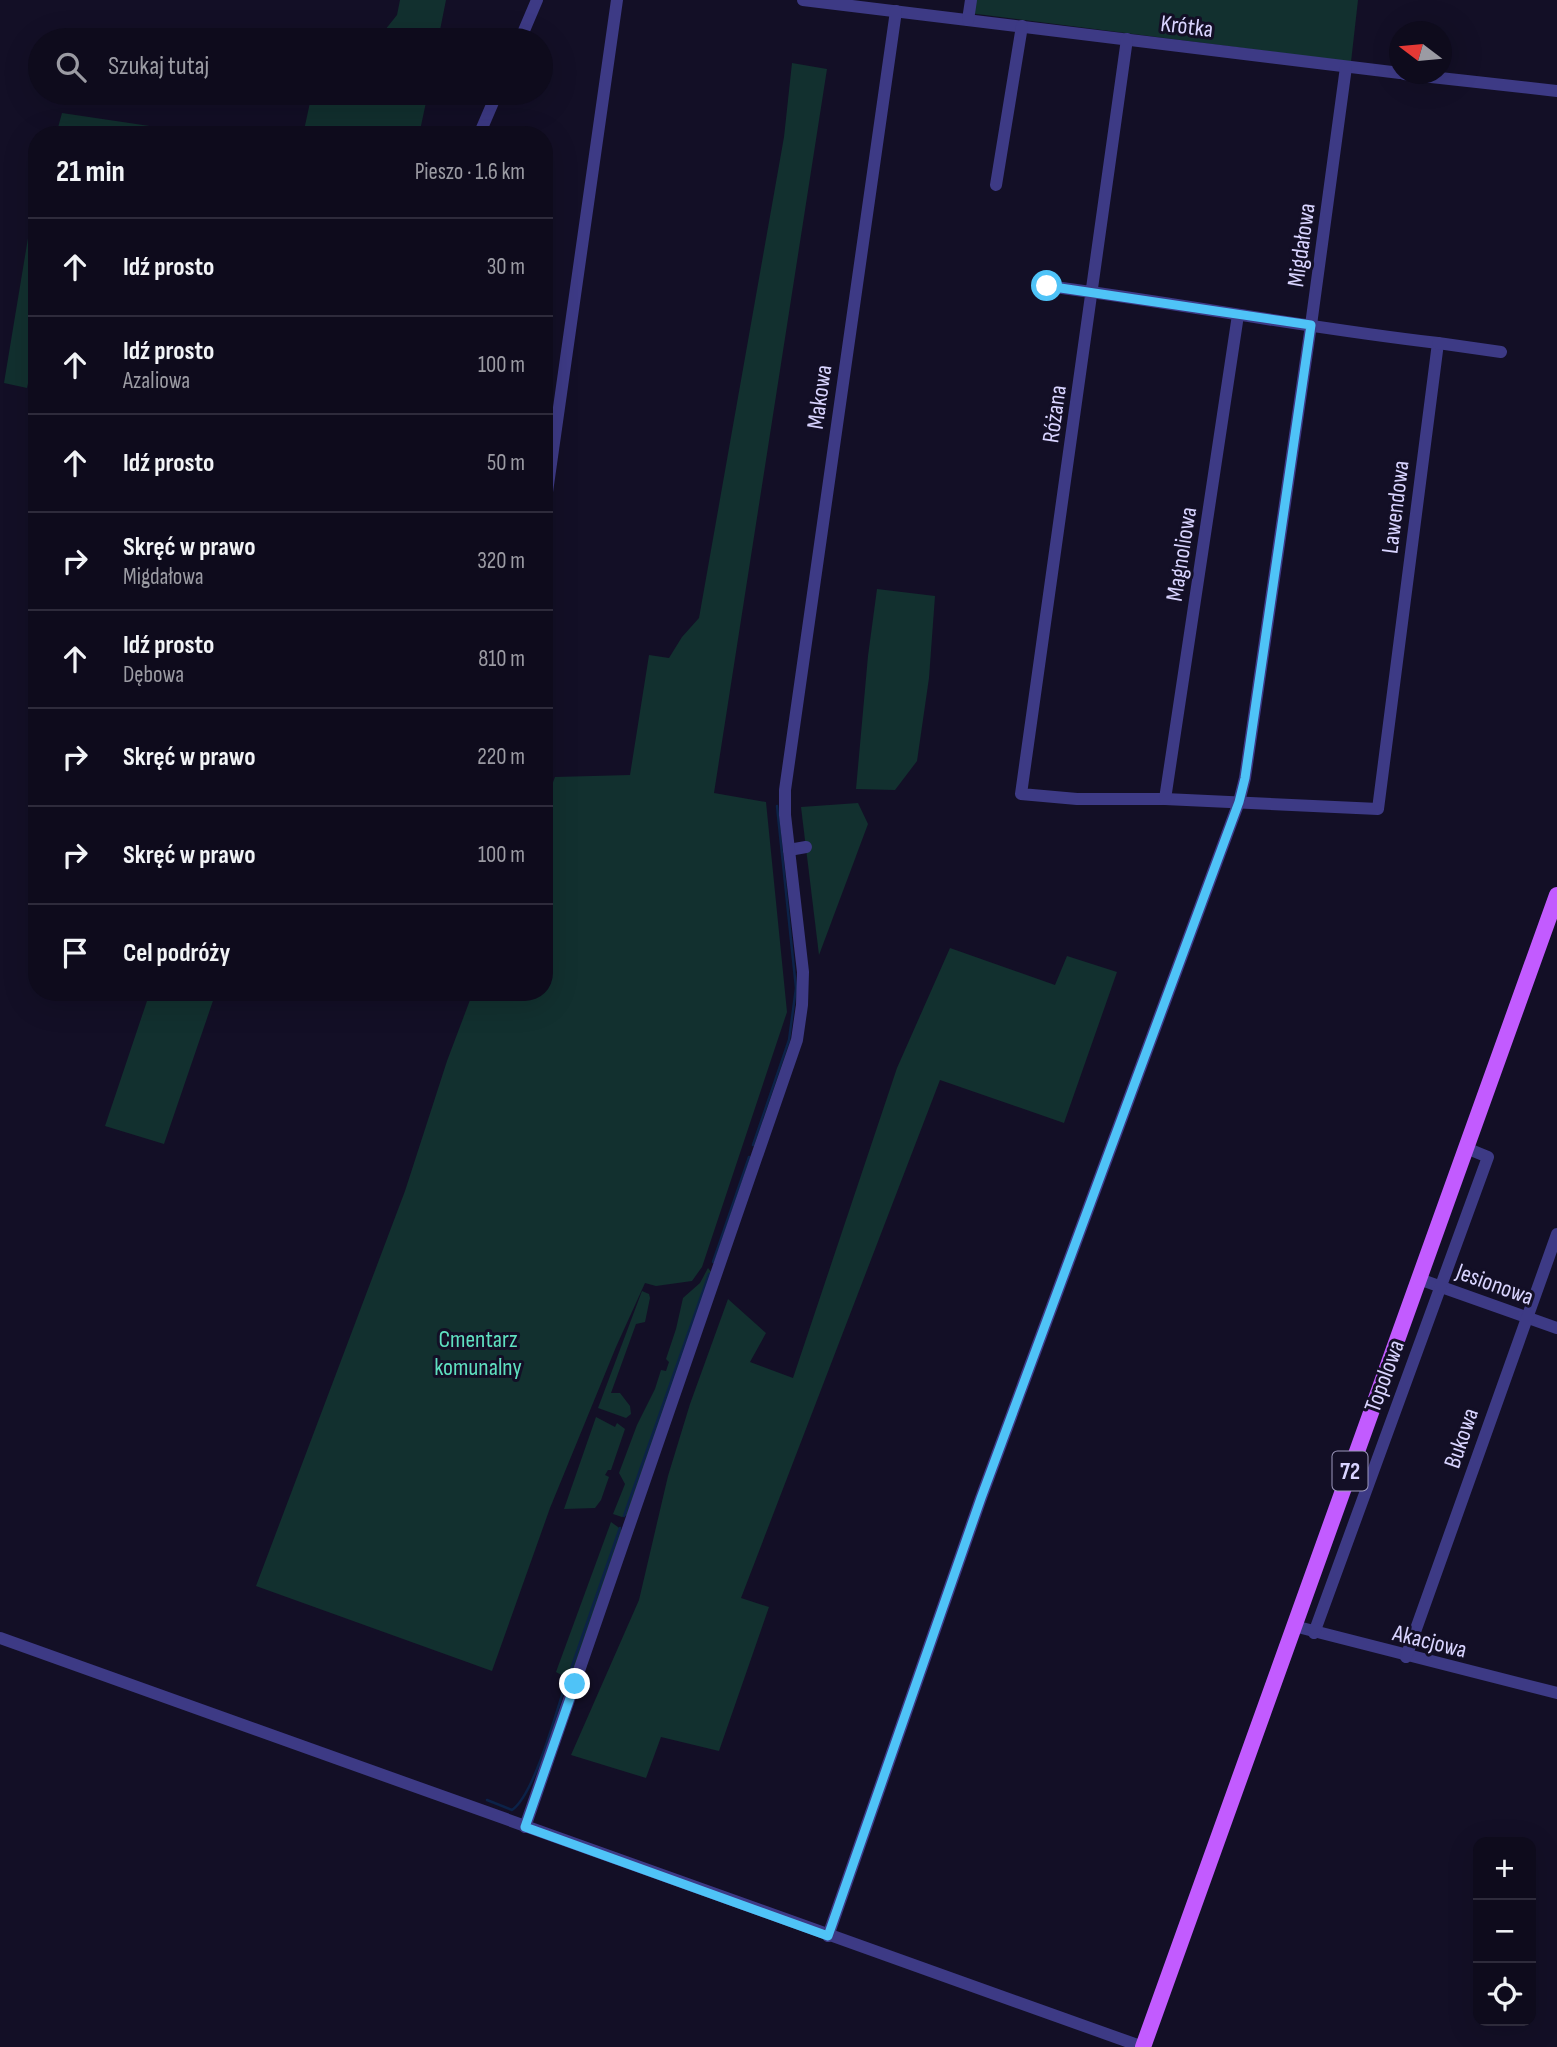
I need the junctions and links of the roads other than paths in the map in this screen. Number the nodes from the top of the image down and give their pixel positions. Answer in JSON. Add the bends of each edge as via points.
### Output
{"nodes":[{"id":1,"x":537,"y":0,"type":"edge"},
{"id":2,"x":617,"y":0,"type":"edge"},
{"id":3,"x":803,"y":0,"type":"edge"},
{"id":4,"x":971,"y":0,"type":"edge"},
{"id":5,"x":897,"y":11,"type":"junction"},
{"id":6,"x":968,"y":20,"type":"junction"},
{"id":7,"x":1022,"y":26,"type":"junction"},
{"id":8,"x":525,"y":28,"type":"edge"},
{"id":9,"x":1127,"y":39,"type":"junction"},
{"id":10,"x":1346,"y":67,"type":"junction"},
{"id":11,"x":1389,"y":72,"type":"edge"},
{"id":12,"x":1452,"y":79,"type":"edge"},
{"id":13,"x":1557,"y":91,"type":"edge"},
{"id":14,"x":492,"y":105,"type":"edge"},
{"id":15,"x":483,"y":126,"type":"edge"},
{"id":16,"x":996,"y":185,"type":"dead end"},
{"id":17,"x":1047,"y":286,"type":"dead end"},
{"id":18,"x":1093,"y":292,"type":"junction"},
{"id":19,"x":1238,"y":315,"type":"junction"},
{"id":20,"x":1311,"y":325,"type":"junction"},
{"id":21,"x":1438,"y":344,"type":"junction"},
{"id":22,"x":1501,"y":352,"type":"dead end"},
{"id":23,"x":553,"y":450,"type":"edge"},
{"id":24,"x":1165,"y":799,"type":"junction"},
{"id":25,"x":1239,"y":802,"type":"junction"},
{"id":26,"x":806,"y":847,"type":"dead end"},
{"id":27,"x":789,"y":850,"type":"junction"},
{"id":28,"x":1557,"y":895,"type":"edge"},
{"id":29,"x":1466,"y":1148,"type":"junction"},
{"id":30,"x":1557,"y":1234,"type":"edge"},
{"id":31,"x":1419,"y":1279,"type":"junction"},
{"id":32,"x":1439,"y":1286,"type":"junction"},
{"id":33,"x":1527,"y":1317,"type":"junction"},
{"id":34,"x":1557,"y":1328,"type":"edge"},
{"id":35,"x":1294,"y":1626,"type":"junction"},
{"id":36,"x":1314,"y":1633,"type":"junction"},
{"id":37,"x":0,"y":1638,"type":"edge"},
{"id":38,"x":1406,"y":1657,"type":"junction"},
{"id":39,"x":1557,"y":1693,"type":"edge"},
{"id":40,"x":525,"y":1827,"type":"junction"},
{"id":41,"x":828,"y":1936,"type":"junction"},
{"id":42,"x":1143,"y":2047,"type":"edge"}],
"edges":[{"from":1,"to":8,"type":"street"},
{"from":2,"to":23,"type":"street"},
{"from":3,"to":5,"type":"street","name":"Krótka"},
{"from":4,"to":6,"type":"street"},
{"from":5,"to":6,"type":"street","name":"Krótka"},
{"from":5,"to":27,"type":"street","name":"Makowa","via":[[785,790]]},
{"from":6,"to":7,"type":"street","name":"Krótka"},
{"from":7,"to":9,"type":"street","name":"Krótka"},
{"from":7,"to":16,"type":"street"},
{"from":9,"to":10,"type":"street","name":"Krótka"},
{"from":9,"to":18,"type":"street","name":"Różana"},
{"from":10,"to":11,"type":"street","name":"Krótka"},
{"from":10,"to":20,"type":"street","name":"Migdałowa"},
{"from":12,"to":13,"type":"street","name":"Krótka"},
{"from":14,"to":15,"type":"street"},
{"from":17,"to":18,"type":"street"},
{"from":18,"to":19,"type":"street"},
{"from":18,"to":24,"type":"street","name":"Różana","via":[[1021,794]]},
{"from":19,"to":20,"type":"street"},
{"from":19,"to":24,"type":"street","name":"Magnoliowa"},
{"from":20,"to":21,"type":"street"},
{"from":20,"to":25,"type":"street","name":"Migdałowa"},
{"from":21,"to":22,"type":"street"},
{"from":21,"to":25,"type":"street","name":"Lawendowa","via":[[1378,809]]},
{"from":24,"to":25,"type":"street"},
{"from":25,"to":41,"type":"street","name":"Migdałowa","via":[[981,1498]]},
{"from":26,"to":27,"type":"street"},
{"from":27,"to":40,"type":"street","name":"Makowa","via":[[803,972],[797,1040],[752,1152]]},
{"from":28,"to":29,"type":"main road","number":"72"},
{"from":29,"to":31,"type":"main road","number":"72"},
{"from":29,"to":32,"type":"street","name":"Topolowa","via":[[1488,1157]]},
{"from":30,"to":33,"type":"street","name":"Bukowa"},
{"from":31,"to":32,"type":"street","name":"Jesionowa"},
{"from":31,"to":35,"type":"main road","number":"72"},
{"from":32,"to":33,"type":"street","name":"Jesionowa"},
{"from":32,"to":36,"type":"street","name":"Topolowa"},
{"from":33,"to":34,"type":"street","name":"Jesionowa"},
{"from":33,"to":38,"type":"street","name":"Bukowa"},
{"from":35,"to":36,"type":"street","name":"Akacjowa"},
{"from":35,"to":42,"type":"main road","number":"72"},
{"from":36,"to":38,"type":"street","name":"Akacjowa"},
{"from":37,"to":40,"type":"street"},
{"from":38,"to":39,"type":"street","name":"Akacjowa"},
{"from":40,"to":41,"type":"street"},
{"from":41,"to":42,"type":"street"}]}
